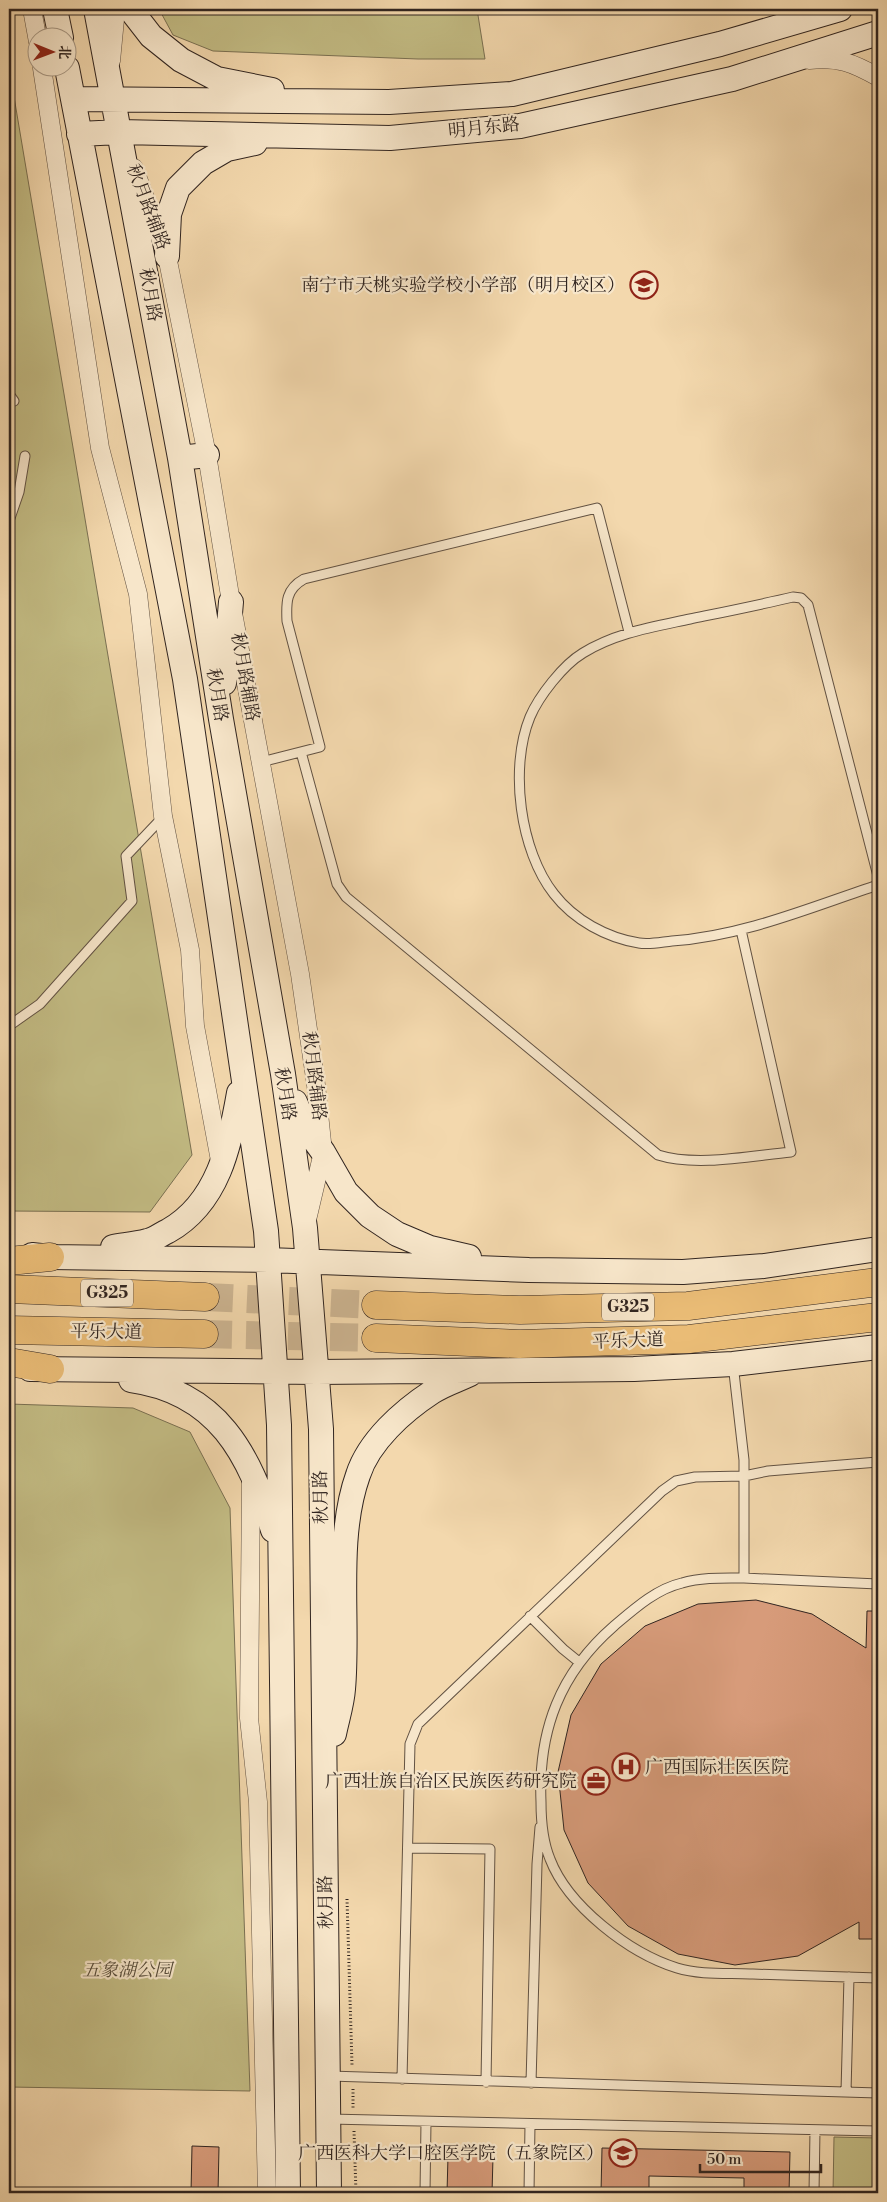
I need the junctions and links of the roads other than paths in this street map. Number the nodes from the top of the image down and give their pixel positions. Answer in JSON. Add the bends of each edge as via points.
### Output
{"nodes":[{"id":1,"x":32,"y":9,"type":"edge"},
{"id":2,"x":55,"y":9,"type":"edge"},
{"id":3,"x":96,"y":9,"type":"edge"},
{"id":4,"x":116,"y":9,"type":"edge"},
{"id":5,"x":130,"y":9,"type":"edge"},
{"id":6,"x":840,"y":9,"type":"edge"},
{"id":7,"x":35,"y":28,"type":"edge"},
{"id":8,"x":59,"y":28,"type":"edge"},
{"id":9,"x":878,"y":33,"type":"edge"},
{"id":10,"x":786,"y":62,"type":"junction"},
{"id":11,"x":878,"y":77,"type":"edge"},
{"id":12,"x":44,"y":78,"type":"edge"},
{"id":13,"x":68,"y":78,"type":"edge"},
{"id":14,"x":112,"y":88,"type":"junction"},
{"id":15,"x":73,"y":99,"type":"junction"},
{"id":16,"x":328,"y":101,"type":"junction"},
{"id":17,"x":120,"y":132,"type":"junction"},
{"id":18,"x":79,"y":134,"type":"junction"},
{"id":19,"x":291,"y":136,"type":"junction"},
{"id":20,"x":167,"y":256,"type":"junction"},
{"id":21,"x":207,"y":455,"type":"junction"},
{"id":22,"x":25,"y":456,"type":"dead end"},
{"id":23,"x":180,"y":458,"type":"junction"},
{"id":24,"x":9,"y":521,"type":"edge"},
{"id":25,"x":231,"y":602,"type":"junction"},
{"id":26,"x":630,"y":632,"type":"junction"},
{"id":27,"x":221,"y":719,"type":"junction"},
{"id":28,"x":301,"y":752,"type":"junction"},
{"id":29,"x":261,"y":762,"type":"junction"},
{"id":30,"x":163,"y":816,"type":"junction"},
{"id":31,"x":878,"y":876,"type":"edge"},
{"id":32,"x":878,"y":885,"type":"edge"},
{"id":33,"x":741,"y":930,"type":"junction"},
{"id":34,"x":9,"y":1024,"type":"edge"},
{"id":35,"x":242,"y":1072,"type":"junction"},
{"id":36,"x":283,"y":1074,"type":"junction"},
{"id":37,"x":323,"y":1152,"type":"junction"},
{"id":38,"x":221,"y":1168,"type":"junction"},
{"id":39,"x":305,"y":1228,"type":"junction"},
{"id":40,"x":878,"y":1249,"type":"edge"},
{"id":41,"x":9,"y":1253,"type":"edge"},
{"id":42,"x":50,"y":1257,"type":"junction"},
{"id":43,"x":268,"y":1260,"type":"junction"},
{"id":44,"x":9,"y":1261,"type":"edge"},
{"id":45,"x":308,"y":1262,"type":"junction"},
{"id":46,"x":529,"y":1270,"type":"junction"},
{"id":47,"x":878,"y":1282,"type":"edge"},
{"id":48,"x":9,"y":1289,"type":"edge"},
{"id":49,"x":205,"y":1297,"type":"tunnel mouth"},
{"id":50,"x":376,"y":1304,"type":"tunnel mouth"},
{"id":51,"x":878,"y":1316,"type":"edge"},
{"id":52,"x":9,"y":1330,"type":"edge"},
{"id":53,"x":204,"y":1334,"type":"tunnel mouth"},
{"id":54,"x":376,"y":1338,"type":"tunnel mouth"},
{"id":55,"x":878,"y":1347,"type":"edge"},
{"id":56,"x":9,"y":1362,"type":"edge"},
{"id":57,"x":733,"y":1364,"type":"junction"},
{"id":58,"x":50,"y":1369,"type":"junction"},
{"id":59,"x":9,"y":1370,"type":"edge"},
{"id":60,"x":275,"y":1370,"type":"junction"},
{"id":61,"x":480,"y":1370,"type":"junction"},
{"id":62,"x":316,"y":1372,"type":"junction"},
{"id":63,"x":878,"y":1462,"type":"edge"},
{"id":64,"x":251,"y":1470,"type":"junction"},
{"id":65,"x":744,"y":1476,"type":"junction"},
{"id":66,"x":280,"y":1553,"type":"junction"},
{"id":67,"x":744,"y":1578,"type":"junction"},
{"id":68,"x":878,"y":1584,"type":"edge"},
{"id":69,"x":530,"y":1616,"type":"junction"},
{"id":70,"x":579,"y":1662,"type":"junction"},
{"id":71,"x":324,"y":1777,"type":"junction"},
{"id":72,"x":541,"y":1816,"type":"junction"},
{"id":73,"x":408,"y":1848,"type":"junction"},
{"id":74,"x":849,"y":1977,"type":"junction"},
{"id":75,"x":878,"y":1978,"type":"edge"},
{"id":76,"x":328,"y":2076,"type":"junction"},
{"id":77,"x":402,"y":2079,"type":"junction"},
{"id":78,"x":486,"y":2082,"type":"junction"},
{"id":79,"x":531,"y":2083,"type":"junction"},
{"id":80,"x":846,"y":2092,"type":"junction"},
{"id":81,"x":878,"y":2093,"type":"edge"},
{"id":82,"x":328,"y":2119,"type":"junction"},
{"id":83,"x":426,"y":2122,"type":"junction"},
{"id":84,"x":530,"y":2124,"type":"junction"},
{"id":85,"x":815,"y":2130,"type":"junction"},
{"id":86,"x":878,"y":2131,"type":"edge"},
{"id":87,"x":266,"y":2193,"type":"edge"},
{"id":88,"x":288,"y":2193,"type":"edge"},
{"id":89,"x":329,"y":2193,"type":"edge"},
{"id":90,"x":424,"y":2193,"type":"edge"},
{"id":91,"x":529,"y":2193,"type":"edge"},
{"id":92,"x":814,"y":2193,"type":"edge"}],
"edges":[{"from":1,"to":7,"type":"street"},
{"from":2,"to":8,"type":"main road"},
{"from":3,"to":14,"type":"main road","name":"秋月路"},
{"from":4,"to":14,"type":"street"},
{"from":5,"to":16,"type":"main road","via":[[151,36],[181,60],[216,79]]},
{"from":6,"to":16,"type":"main road","name":"明月东路","via":[[720,44],[512,94],[389,102]]},
{"from":9,"to":10,"type":"main road","name":"明月东路"},
{"from":10,"to":11,"type":"street","via":[[823,59],[854,63]]},
{"from":10,"to":19,"type":"main road","name":"明月东路","via":[[732,79],[520,126],[390,138]]},
{"from":12,"to":30,"type":"street","via":[[100,448],[138,594]]},
{"from":13,"to":15,"type":"main road","name":"秋月路"},
{"from":14,"to":15,"type":"main road","name":"明月东路"},
{"from":14,"to":16,"type":"main road","name":"明月东路"},
{"from":14,"to":17,"type":"main road","name":"秋月路"},
{"from":15,"to":18,"type":"main road","name":"秋月路"},
{"from":17,"to":18,"type":"main road","name":"明月东路"},
{"from":17,"to":19,"type":"main road","name":"明月东路"},
{"from":17,"to":20,"type":"street","name":"秋月路辅路"},
{"from":17,"to":23,"type":"main road","name":"秋月路"},
{"from":18,"to":35,"type":"main road","name":"秋月路","via":[[185,679]]},
{"from":19,"to":20,"type":"main road","via":[[226,149],[203,163],[178,188],[169,214]]},
{"from":20,"to":21,"type":"street","name":"秋月路辅路"},
{"from":21,"to":23,"type":"main road"},
{"from":21,"to":25,"type":"street","name":"秋月路辅路"},
{"from":22,"to":24,"type":"lane","via":[[19,492]]},
{"from":23,"to":27,"type":"main road","name":"秋月路"},
{"from":25,"to":27,"type":"main road"},
{"from":25,"to":29,"type":"street","name":"秋月路辅路"},
{"from":26,"to":28,"type":"lane","via":[[597,508],[304,579],[294,584],[286,602],[287,621],[320,747]]},
{"from":26,"to":31,"type":"lane","via":[[793,597],[801,598],[808,605]]},
{"from":26,"to":33,"type":"lane","via":[[582,653],[555,679],[530,718],[522,746],[520,802],[539,871],[554,895],[582,920],[615,938],[642,944]]},
{"from":27,"to":36,"type":"main road","name":"秋月路"},
{"from":28,"to":29,"type":"lane"},
{"from":28,"to":33,"type":"lane","via":[[337,884],[346,897],[658,1155],[691,1161],[791,1152]]},
{"from":29,"to":37,"type":"street","name":"秋月路辅路","via":[[300,974]]},
{"from":30,"to":34,"type":"lane","via":[[126,856],[132,901],[40,1004]]},
{"from":30,"to":38,"type":"street","via":[[190,950],[195,1026]]},
{"from":32,"to":33,"type":"lane"},
{"from":35,"to":38,"type":"main road","via":[[233,1126]]},
{"from":35,"to":43,"type":"main road","name":"秋月路"},
{"from":36,"to":37,"type":"main road","via":[[307,1130]]},
{"from":36,"to":39,"type":"main road","name":"秋月路"},
{"from":37,"to":39,"type":"street","name":"秋月路辅路"},
{"from":37,"to":46,"type":"main road","via":[[346,1192],[370,1216],[397,1234],[430,1248]]},
{"from":38,"to":42,"type":"main road","via":[[207,1195],[192,1213],[149,1241]]},
{"from":39,"to":45,"type":"main road","name":"秋月路"},
{"from":40,"to":46,"type":"main road","via":[[764,1266],[683,1272]]},
{"from":41,"to":42,"type":"main road"},
{"from":42,"to":43,"type":"main road"},
{"from":42,"to":44,"type":"highway"},
{"from":43,"to":45,"type":"main road"},
{"from":43,"to":60,"type":"main road","name":"秋月路"},
{"from":45,"to":46,"type":"main road"},
{"from":45,"to":62,"type":"main road","name":"秋月路"},
{"from":47,"to":50,"type":"highway","name":"平乐大道","number":"G325","via":[[688,1306],[520,1310]]},
{"from":48,"to":49,"type":"highway","number":"G325"},
{"from":51,"to":54,"type":"highway","name":"平乐大道","via":[[689,1339],[518,1344]]},
{"from":52,"to":53,"type":"highway","name":"平乐大道"},
{"from":55,"to":57,"type":"main road"},
{"from":56,"to":58,"type":"highway"},
{"from":57,"to":61,"type":"main road","via":[[634,1369]]},
{"from":57,"to":65,"type":"lane"},
{"from":58,"to":59,"type":"main road"},
{"from":58,"to":60,"type":"main road"},
{"from":58,"to":64,"type":"main road","via":[[156,1383],[190,1399],[213,1417]]},
{"from":60,"to":62,"type":"main road"},
{"from":60,"to":66,"type":"main road","name":"秋月路"},
{"from":61,"to":62,"type":"main road"},
{"from":61,"to":71,"type":"main road","via":[[434,1390],[412,1406],[374,1446],[358,1474],[347,1515],[343,1691]]},
{"from":62,"to":71,"type":"main road","name":"秋月路","via":[[321,1429]]},
{"from":63,"to":65,"type":"lane"},
{"from":64,"to":66,"type":"main road"},
{"from":64,"to":87,"type":"street","via":[[249,1718],[258,1802]]},
{"from":65,"to":67,"type":"lane"},
{"from":65,"to":69,"type":"lane","via":[[695,1477],[676,1481]]},
{"from":66,"to":88,"type":"main road","name":"秋月路"},
{"from":67,"to":68,"type":"lane"},
{"from":67,"to":70,"type":"lane","via":[[711,1578],[682,1583],[651,1596],[597,1641]]},
{"from":69,"to":70,"type":"lane"},
{"from":69,"to":73,"type":"lane","via":[[418,1724],[410,1744]]},
{"from":70,"to":72,"type":"lane","via":[[560,1693],[549,1722],[540,1780]]},
{"from":71,"to":76,"type":"main road","name":"秋月路"},
{"from":72,"to":74,"type":"lane","via":[[549,1858],[560,1880],[611,1932],[646,1954],[677,1968],[699,1972]]},
{"from":72,"to":79,"type":"lane"},
{"from":73,"to":77,"type":"lane"},
{"from":73,"to":78,"type":"lane","via":[[490,1849]]},
{"from":74,"to":75,"type":"lane"},
{"from":74,"to":80,"type":"lane"},
{"from":76,"to":77,"type":"lane"},
{"from":76,"to":82,"type":"main road","name":"秋月路"},
{"from":77,"to":78,"type":"lane"},
{"from":78,"to":79,"type":"lane"},
{"from":79,"to":80,"type":"lane"},
{"from":80,"to":81,"type":"lane"},
{"from":82,"to":83,"type":"lane"},
{"from":82,"to":89,"type":"main road","name":"秋月路"},
{"from":83,"to":84,"type":"lane"},
{"from":83,"to":90,"type":"lane"},
{"from":84,"to":85,"type":"lane"},
{"from":84,"to":91,"type":"lane"},
{"from":85,"to":86,"type":"lane"},
{"from":85,"to":92,"type":"lane"}]}
